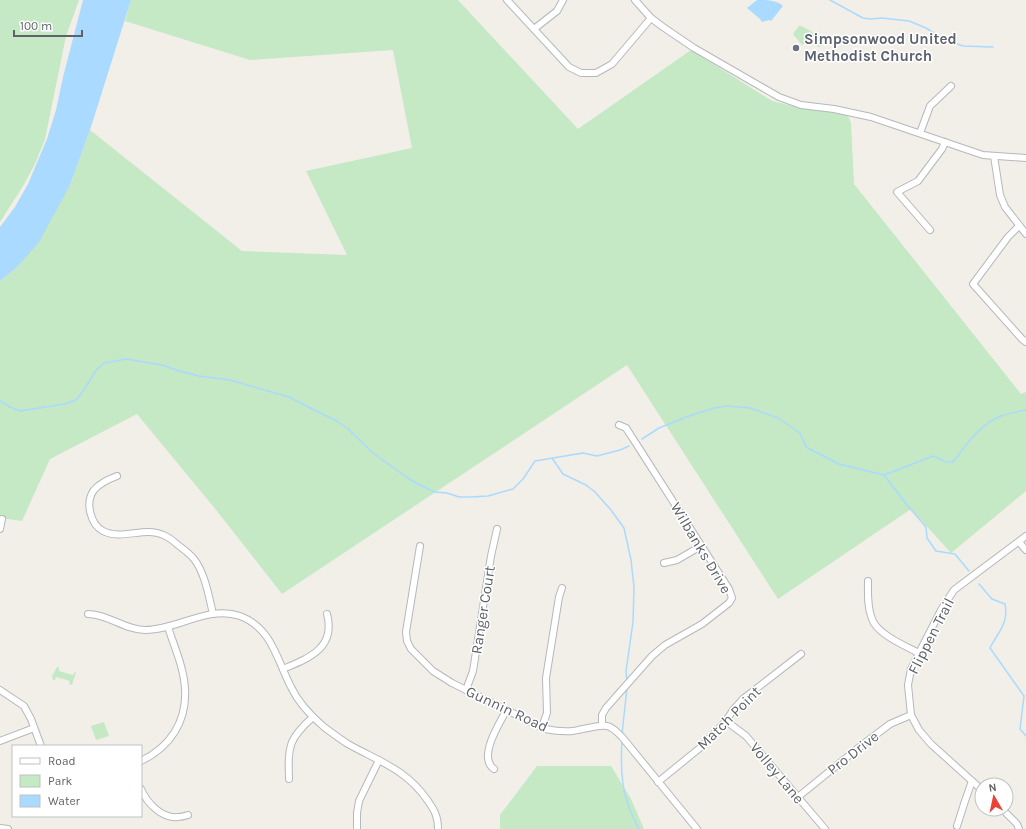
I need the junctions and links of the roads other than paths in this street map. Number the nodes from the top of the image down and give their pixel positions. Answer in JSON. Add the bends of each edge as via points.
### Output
{"nodes":[{"id":1,"x":507,"y":0,"type":"edge"},
{"id":2,"x":563,"y":0,"type":"edge"},
{"id":3,"x":635,"y":0,"type":"edge"},
{"id":4,"x":651,"y":18,"type":"junction"},
{"id":5,"x":534,"y":29,"type":"junction"},
{"id":6,"x":951,"y":86,"type":"dead end"},
{"id":7,"x":920,"y":133,"type":"junction"},
{"id":8,"x":945,"y":142,"type":"junction"},
{"id":9,"x":994,"y":156,"type":"junction"},
{"id":10,"x":1026,"y":158,"type":"edge"},
{"id":11,"x":1019,"y":226,"type":"junction"},
{"id":12,"x":930,"y":230,"type":"dead end"},
{"id":13,"x":1026,"y":234,"type":"edge"},
{"id":14,"x":1026,"y":342,"type":"edge"},
{"id":15,"x":620,"y":425,"type":"dead end"},
{"id":16,"x":117,"y":476,"type":"dead end"},
{"id":17,"x":2,"y":519,"type":"dead end"},
{"id":18,"x":0,"y":529,"type":"edge"},
{"id":19,"x":497,"y":529,"type":"dead end"},
{"id":20,"x":1026,"y":536,"type":"edge"},
{"id":21,"x":1019,"y":542,"type":"junction"},
{"id":22,"x":420,"y":546,"type":"dead end"},
{"id":23,"x":701,"y":546,"type":"junction"},
{"id":24,"x":1026,"y":550,"type":"edge"},
{"id":25,"x":664,"y":563,"type":"dead end"},
{"id":26,"x":868,"y":581,"type":"dead end"},
{"id":27,"x":562,"y":588,"type":"dead end"},
{"id":28,"x":88,"y":614,"type":"dead end"},
{"id":29,"x":213,"y":614,"type":"junction"},
{"id":30,"x":328,"y":614,"type":"dead end"},
{"id":31,"x":168,"y":626,"type":"junction"},
{"id":32,"x":919,"y":653,"type":"junction"},
{"id":33,"x":801,"y":654,"type":"dead end"},
{"id":34,"x":283,"y":669,"type":"junction"},
{"id":35,"x":0,"y":690,"type":"edge"},
{"id":36,"x":466,"y":690,"type":"junction"},
{"id":37,"x":507,"y":709,"type":"junction"},
{"id":38,"x":911,"y":715,"type":"junction"},
{"id":39,"x":313,"y":717,"type":"junction"},
{"id":40,"x":726,"y":721,"type":"junction"},
{"id":41,"x":602,"y":725,"type":"junction"},
{"id":42,"x":542,"y":727,"type":"junction"},
{"id":43,"x":34,"y":728,"type":"junction"},
{"id":44,"x":0,"y":740,"type":"edge"},
{"id":45,"x":41,"y":745,"type":"edge"},
{"id":46,"x":142,"y":760,"type":"edge"},
{"id":47,"x":379,"y":760,"type":"junction"},
{"id":48,"x":494,"y":769,"type":"dead end"},
{"id":49,"x":289,"y":779,"type":"dead end"},
{"id":50,"x":972,"y":781,"type":"joint"},
{"id":51,"x":658,"y":782,"type":"junction"},
{"id":52,"x":142,"y":791,"type":"edge"},
{"id":53,"x":798,"y":797,"type":"junction"},
{"id":54,"x":188,"y":815,"type":"dead end"},
{"id":55,"x":1010,"y":817,"type":"edge"},
{"id":56,"x":958,"y":826,"type":"dead end"},
{"id":57,"x":0,"y":828,"type":"edge"},
{"id":58,"x":8,"y":829,"type":"edge"},
{"id":59,"x":357,"y":829,"type":"edge"},
{"id":60,"x":438,"y":829,"type":"edge"},
{"id":61,"x":697,"y":829,"type":"edge"},
{"id":62,"x":825,"y":829,"type":"edge"},
{"id":63,"x":1019,"y":829,"type":"edge"}],
"edges":[{"from":1,"to":5,"type":"street"},
{"from":2,"to":5,"type":"street","via":[[557,11]]},
{"from":3,"to":4,"type":"street"},
{"from":4,"to":5,"type":"street","via":[[612,64],[596,73],[581,73],[569,67]]},
{"from":4,"to":7,"type":"street","via":[[694,48],[779,97],[801,105],[871,117]]},
{"from":6,"to":7,"type":"street","via":[[930,106]]},
{"from":7,"to":8,"type":"street"},
{"from":8,"to":9,"type":"street"},
{"from":8,"to":12,"type":"street","via":[[918,181],[897,192]]},
{"from":9,"to":10,"type":"street"},
{"from":9,"to":11,"type":"street","via":[[1004,207]]},
{"from":11,"to":13,"type":"street"},
{"from":11,"to":14,"type":"street","via":[[973,284]]},
{"from":15,"to":23,"type":"street","name":"Wilbanks Drive","via":[[626,428]]},
{"from":16,"to":29,"type":"street","via":[[100,484],[93,491],[90,512],[94,523],[103,531],[112,534],[156,533],[174,541],[194,559],[204,578]]},
{"from":17,"to":18,"type":"street"},
{"from":19,"to":36,"type":"street","name":"Ranger Court","via":[[473,672]]},
{"from":20,"to":21,"type":"street","name":"Flippen Trail"},
{"from":21,"to":24,"type":"street"},
{"from":21,"to":32,"type":"street","name":"Flippen Trail","via":[[954,590]]},
{"from":22,"to":36,"type":"street","name":"Gunnin Road","via":[[406,632],[407,641],[411,650],[433,671]]},
{"from":23,"to":25,"type":"street","via":[[677,560]]},
{"from":23,"to":41,"type":"street","name":"Wilbanks Drive","via":[[729,589],[732,598],[702,624],[652,656],[606,708],[602,715]]},
{"from":26,"to":32,"type":"street","via":[[868,603],[872,620],[885,635]]},
{"from":27,"to":42,"type":"street","via":[[546,678],[547,713]]},
{"from":28,"to":31,"type":"street","via":[[98,614],[145,630]]},
{"from":29,"to":31,"type":"street"},
{"from":29,"to":34,"type":"street","via":[[238,616],[261,630],[269,638]]},
{"from":30,"to":34,"type":"street","via":[[330,625],[323,644],[315,654]]},
{"from":31,"to":46,"type":"street","via":[[183,677],[185,702],[176,731],[154,754]]},
{"from":32,"to":38,"type":"street","name":"Flippen Trail","via":[[911,669],[908,685]]},
{"from":33,"to":40,"type":"street","name":"Match Point","via":[[743,700]]},
{"from":34,"to":39,"type":"street","via":[[292,689]]},
{"from":35,"to":43,"type":"street","via":[[24,706]]},
{"from":36,"to":37,"type":"street","name":"Gunnin Road"},
{"from":37,"to":42,"type":"street","name":"Gunnin Road"},
{"from":37,"to":48,"type":"street","via":[[489,745],[488,758]]},
{"from":38,"to":50,"type":"street","name":"Flippen Trail","via":[[919,730]]},
{"from":38,"to":53,"type":"street","name":"Pro Drive","via":[[890,724]]},
{"from":39,"to":47,"type":"street","via":[[346,743]]},
{"from":39,"to":49,"type":"street","via":[[293,737],[290,746]]},
{"from":40,"to":51,"type":"street","name":"Match Point","via":[[701,747]]},
{"from":40,"to":53,"type":"street","name":"Volley Lane","via":[[746,736]]},
{"from":41,"to":42,"type":"street","name":"Gunnin Road","via":[[572,731]]},
{"from":41,"to":51,"type":"street","via":[[608,726],[622,737]]},
{"from":43,"to":44,"type":"street"},
{"from":43,"to":45,"type":"street"},
{"from":47,"to":59,"type":"street","via":[[359,802]]},
{"from":47,"to":60,"type":"street","via":[[405,775],[421,792],[438,819]]},
{"from":50,"to":56,"type":"street"},
{"from":51,"to":61,"type":"street"},
{"from":52,"to":54,"type":"street","via":[[154,808],[162,813],[177,818]]},
{"from":53,"to":62,"type":"street","name":"Volley Lane"},
{"from":55,"to":63,"type":"street"},
{"from":57,"to":58,"type":"street"}]}
